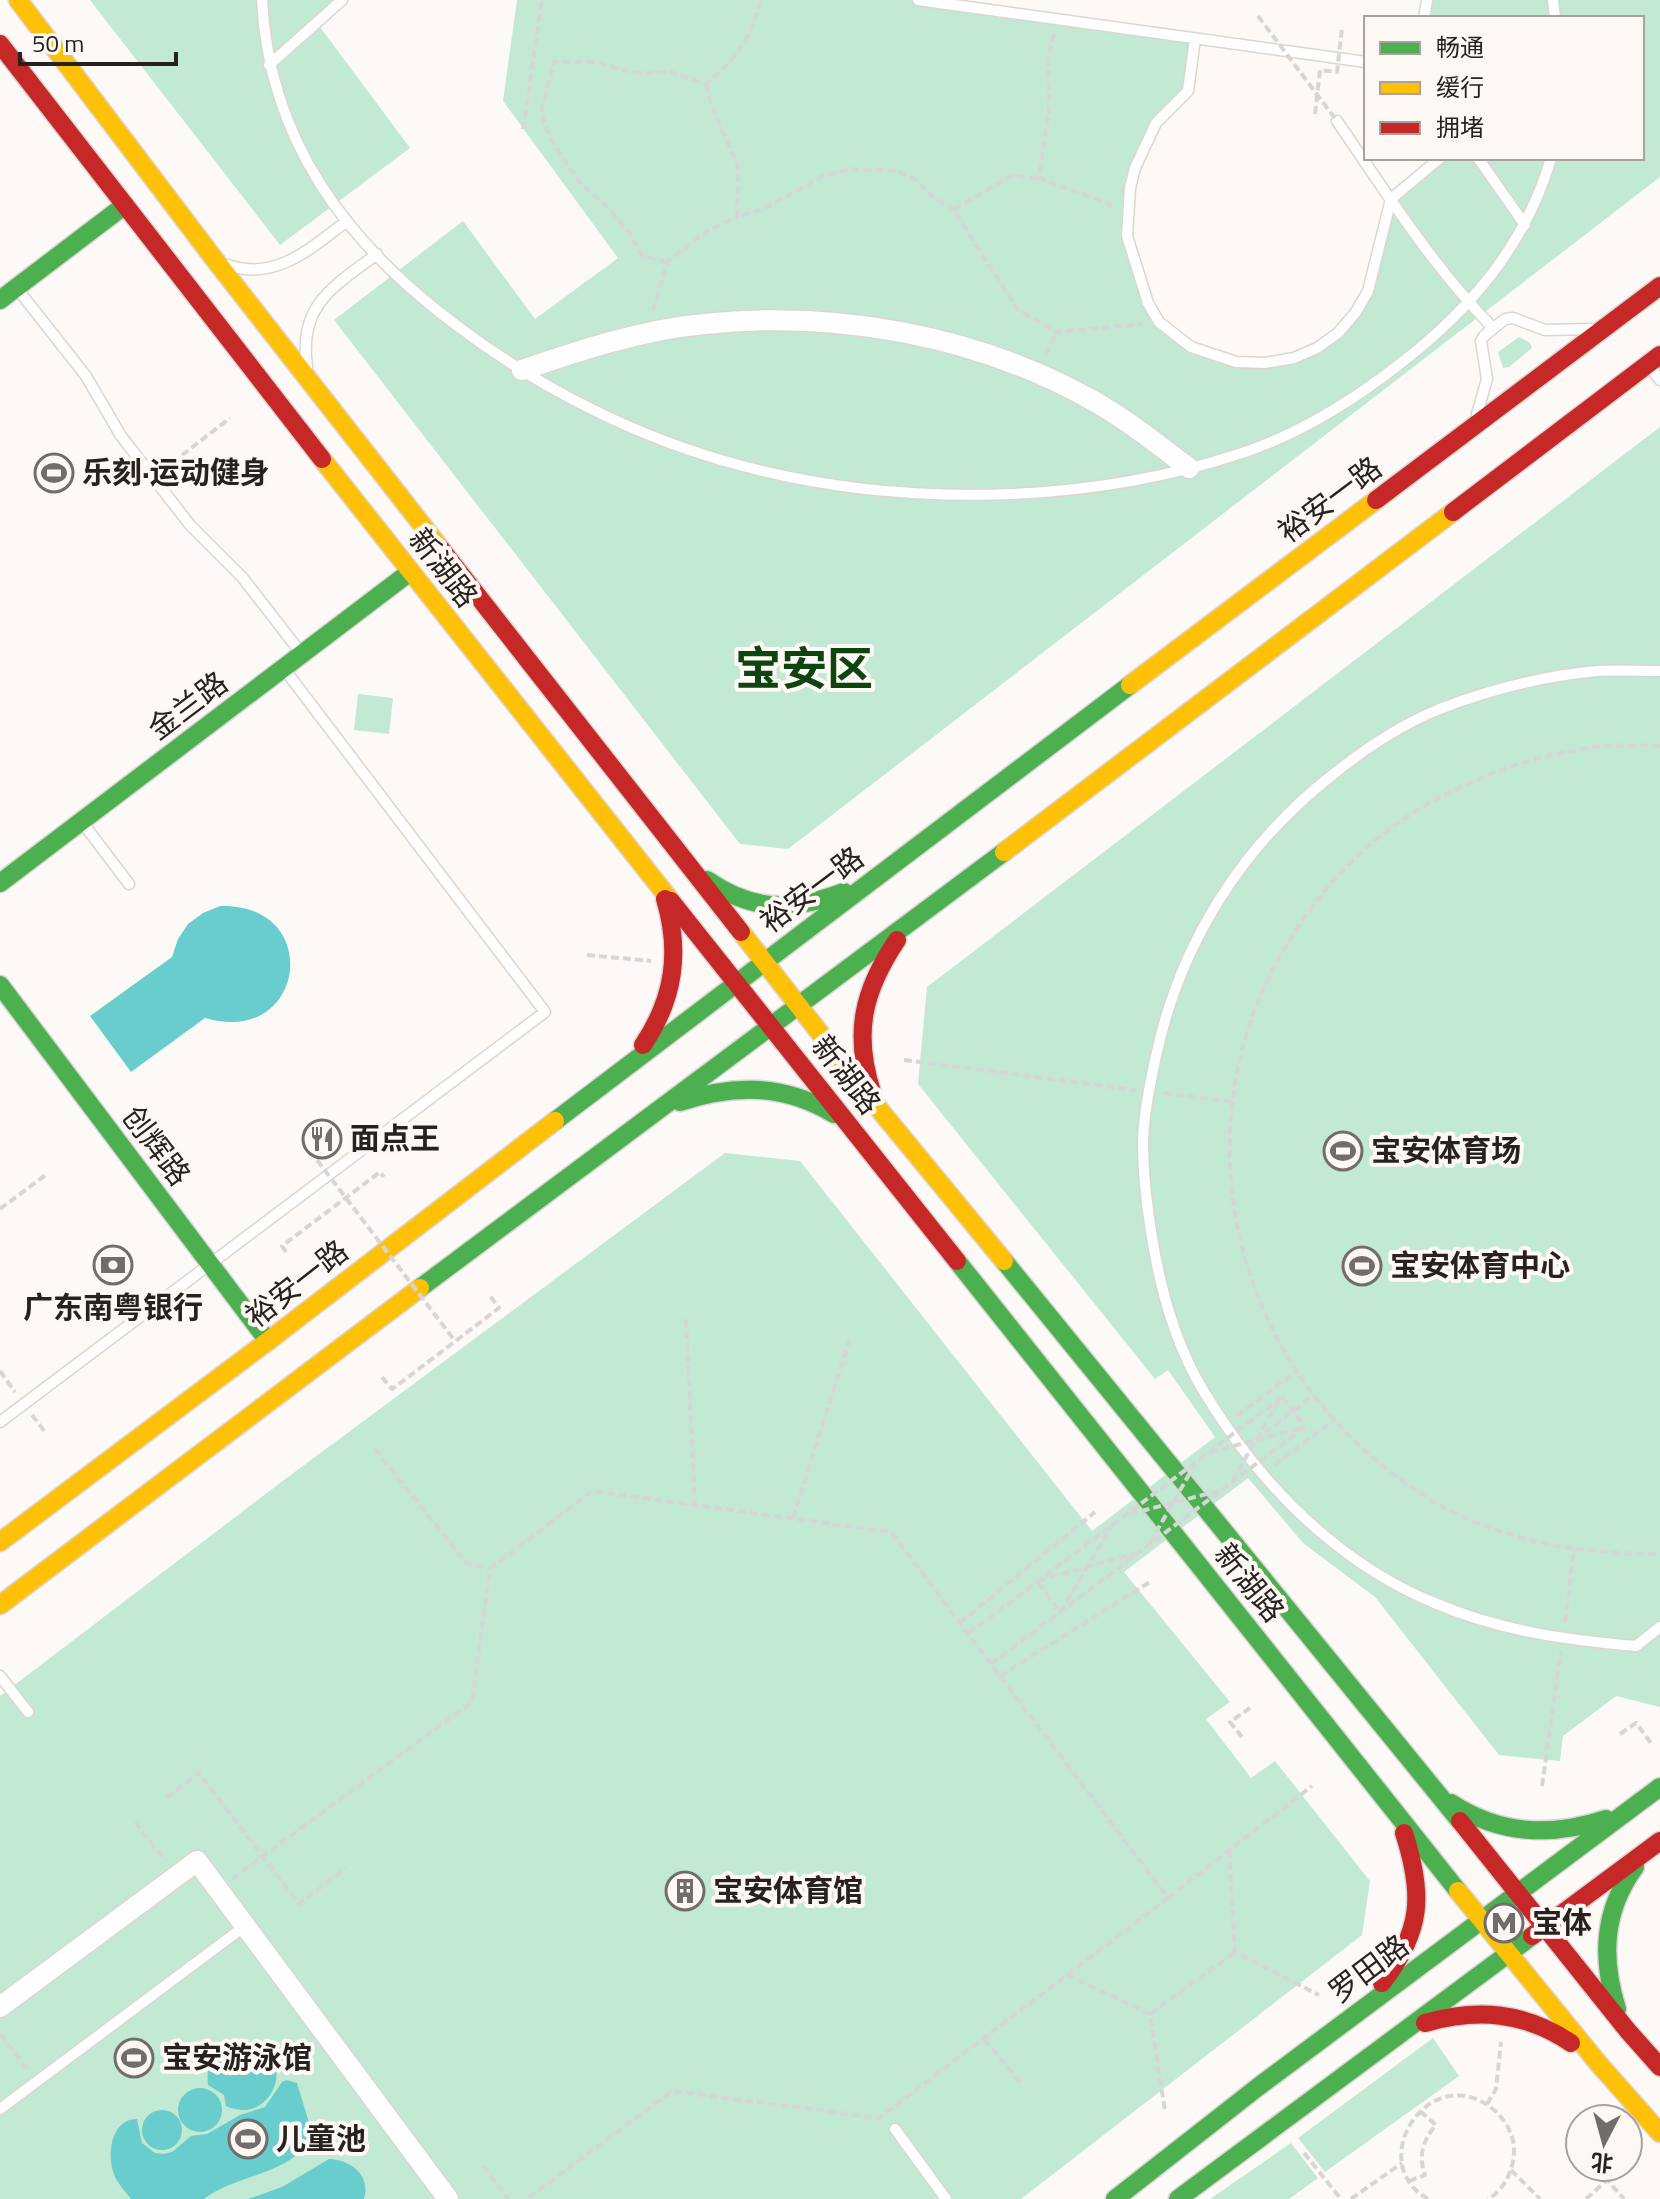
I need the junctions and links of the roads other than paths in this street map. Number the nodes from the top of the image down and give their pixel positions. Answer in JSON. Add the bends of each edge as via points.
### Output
{"nodes":[{"id":1,"x":18,"y":0,"type":"edge"},
{"id":2,"x":262,"y":0,"type":"edge"},
{"id":3,"x":342,"y":0,"type":"edge"},
{"id":4,"x":918,"y":0,"type":"edge"},
{"id":5,"x":1195,"y":39,"type":"junction"},
{"id":6,"x":0,"y":44,"type":"edge"},
{"id":7,"x":1364,"y":62,"type":"edge"},
{"id":8,"x":269,"y":65,"type":"junction"},
{"id":9,"x":1337,"y":121,"type":"road end"},
{"id":10,"x":1438,"y":160,"type":"edge"},
{"id":11,"x":1479,"y":160,"type":"edge"},
{"id":12,"x":1550,"y":160,"type":"edge"},
{"id":13,"x":1391,"y":199,"type":"junction"},
{"id":14,"x":125,"y":205,"type":"junction"},
{"id":15,"x":347,"y":221,"type":"junction"},
{"id":16,"x":1525,"y":225,"type":"junction"},
{"id":17,"x":377,"y":254,"type":"junction"},
{"id":18,"x":215,"y":260,"type":"junction"},
{"id":19,"x":1660,"y":286,"type":"edge"},
{"id":20,"x":16,"y":287,"type":"junction"},
{"id":21,"x":0,"y":300,"type":"edge"},
{"id":22,"x":1469,"y":304,"type":"junction"},
{"id":23,"x":1608,"y":325,"type":"junction"},
{"id":24,"x":1493,"y":328,"type":"junction"},
{"id":25,"x":1654,"y":360,"type":"edge"},
{"id":26,"x":522,"y":370,"type":"junction"},
{"id":27,"x":309,"y":380,"type":"junction"},
{"id":28,"x":1660,"y":380,"type":"edge"},
{"id":29,"x":1469,"y":430,"type":"junction"},
{"id":30,"x":350,"y":432,"type":"junction"},
{"id":31,"x":317,"y":452,"type":"junction"},
{"id":32,"x":1189,"y":468,"type":"junction"},
{"id":33,"x":410,"y":572,"type":"junction"},
{"id":34,"x":302,"y":654,"type":"junction"},
{"id":35,"x":284,"y":668,"type":"junction"},
{"id":36,"x":1660,"y":671,"type":"edge"},
{"id":37,"x":82,"y":821,"type":"junction"},
{"id":38,"x":686,"y":863,"type":"junction"},
{"id":39,"x":878,"y":877,"type":"junction"},
{"id":40,"x":0,"y":883,"type":"edge"},
{"id":41,"x":660,"y":883,"type":"junction"},
{"id":42,"x":129,"y":884,"type":"dead end"},
{"id":43,"x":908,"y":924,"type":"junction"},
{"id":44,"x":764,"y":962,"type":"junction"},
{"id":45,"x":736,"y":981,"type":"junction"},
{"id":46,"x":0,"y":985,"type":"edge"},
{"id":47,"x":798,"y":1005,"type":"junction"},
{"id":48,"x":771,"y":1026,"type":"junction"},
{"id":49,"x":615,"y":1074,"type":"junction"},
{"id":50,"x":653,"y":1112,"type":"junction"},
{"id":51,"x":883,"y":1114,"type":"junction"},
{"id":52,"x":859,"y":1136,"type":"junction"},
{"id":53,"x":932,"y":1174,"type":"junction"},
{"id":54,"x":904,"y":1193,"type":"junction"},
{"id":55,"x":210,"y":1265,"type":"junction"},
{"id":56,"x":268,"y":1341,"type":"junction"},
{"id":57,"x":0,"y":1422,"type":"edge"},
{"id":58,"x":0,"y":1542,"type":"edge"},
{"id":59,"x":0,"y":1605,"type":"edge"},
{"id":60,"x":1660,"y":1627,"type":"edge"},
{"id":61,"x":0,"y":1676,"type":"edge"},
{"id":62,"x":28,"y":1712,"type":"dead end"},
{"id":63,"x":1660,"y":1787,"type":"edge"},
{"id":64,"x":1435,"y":1789,"type":"junction"},
{"id":65,"x":1632,"y":1808,"type":"junction"},
{"id":66,"x":1395,"y":1810,"type":"junction"},
{"id":67,"x":1657,"y":1843,"type":"edge"},
{"id":68,"x":1516,"y":1892,"type":"junction"},
{"id":69,"x":1481,"y":1919,"type":"junction"},
{"id":70,"x":245,"y":1926,"type":"junction"},
{"id":71,"x":1545,"y":1927,"type":"junction"},
{"id":72,"x":1509,"y":1954,"type":"junction"},
{"id":73,"x":0,"y":2007,"type":"edge"},
{"id":74,"x":1357,"y":2013,"type":"junction"},
{"id":75,"x":1409,"y":2028,"type":"junction"},
{"id":76,"x":1628,"y":2031,"type":"junction"},
{"id":77,"x":1598,"y":2063,"type":"junction"},
{"id":78,"x":1660,"y":2067,"type":"edge"},
{"id":79,"x":0,"y":2109,"type":"edge"},
{"id":80,"x":895,"y":2129,"type":"dead end"},
{"id":81,"x":1660,"y":2133,"type":"edge"},
{"id":82,"x":448,"y":2199,"type":"edge"},
{"id":83,"x":946,"y":2199,"type":"edge"},
{"id":84,"x":1115,"y":2199,"type":"edge"},
{"id":85,"x":1178,"y":2199,"type":"edge"}],
"edges":[{"from":1,"to":18,"type":"main road","name":"新湖路"},
{"from":2,"to":8,"type":"lane"},
{"from":3,"to":8,"type":"lane"},
{"from":4,"to":5,"type":"lane"},
{"from":5,"to":7,"type":"lane"},
{"from":5,"to":13,"type":"lane","via":[[1188,91],[1145,142],[1128,211],[1132,259],[1159,322],[1191,347],[1236,362],[1294,358],[1317,348],[1338,333],[1368,291]]},
{"from":6,"to":14,"type":"main road","name":"新湖路"},
{"from":8,"to":15,"type":"lane","via":[[299,150]]},
{"from":9,"to":13,"type":"lane"},
{"from":10,"to":13,"type":"lane"},
{"from":11,"to":16,"type":"lane"},
{"from":12,"to":16,"type":"lane"},
{"from":13,"to":22,"type":"lane"},
{"from":14,"to":20,"type":"main road"},
{"from":14,"to":31,"type":"main road","name":"新湖路"},
{"from":15,"to":17,"type":"lane"},
{"from":15,"to":18,"type":"lane","via":[[278,267],[238,269]]},
{"from":16,"to":22,"type":"lane"},
{"from":17,"to":26,"type":"lane","via":[[436,310]]},
{"from":17,"to":27,"type":"lane","via":[[317,302],[307,332]]},
{"from":18,"to":27,"type":"main road","name":"新湖路"},
{"from":19,"to":23,"type":"main road","name":"裕安一路"},
{"from":20,"to":21,"type":"main road"},
{"from":20,"to":34,"type":"lane","via":[[190,525],[242,577]]},
{"from":22,"to":24,"type":"lane"},
{"from":22,"to":32,"type":"lane","via":[[1428,342],[1342,404],[1245,452]]},
{"from":23,"to":24,"type":"lane","via":[[1545,330],[1513,318]]},
{"from":23,"to":29,"type":"main road","name":"裕安一路"},
{"from":24,"to":29,"type":"lane","via":[[1481,341],[1487,379]]},
{"from":25,"to":28,"type":"lane"},
{"from":25,"to":43,"type":"main road"},
{"from":26,"to":32,"type":"lane","via":[[604,415],[677,446],[804,481],[875,490],[1005,494]]},
{"from":26,"to":32,"type":"street","via":[[594,346],[703,324],[761,320],[897,330],[1039,374],[1102,406]]},
{"from":27,"to":30,"type":"main road","name":"新湖路"},
{"from":29,"to":39,"type":"main road","name":"裕安一路"},
{"from":30,"to":31,"type":"main road","via":[[352,447],[344,457],[328,460]]},
{"from":30,"to":38,"type":"main road","name":"新湖路"},
{"from":31,"to":33,"type":"main road","name":"新湖路"},
{"from":33,"to":34,"type":"main road","name":"金兰路"},
{"from":33,"to":41,"type":"main road","name":"新湖路"},
{"from":34,"to":35,"type":"main road","name":"金兰路"},
{"from":35,"to":37,"type":"main road","name":"金兰路"},
{"from":35,"to":55,"type":"lane","via":[[545,1012]]},
{"from":36,"to":60,"type":"lane","via":[[1598,671],[1515,684],[1436,711],[1362,751],[1297,802],[1241,864],[1197,935],[1165,1012],[1143,1138],[1144,1193],[1159,1283],[1191,1369],[1225,1425],[1300,1516],[1373,1571],[1435,1604],[1508,1628],[1636,1646]]},
{"from":37,"to":40,"type":"main road","name":"金兰路"},
{"from":37,"to":42,"type":"lane"},
{"from":38,"to":39,"type":"main road","via":[[715,887],[772,907],[802,906]]},
{"from":38,"to":44,"type":"main road","name":"新湖路"},
{"from":39,"to":44,"type":"main road","name":"裕安一路"},
{"from":41,"to":45,"type":"main road","name":"新湖路"},
{"from":41,"to":49,"type":"main road","via":[[674,936],[671,988],[650,1036]]},
{"from":43,"to":47,"type":"main road"},
{"from":43,"to":51,"type":"main road","via":[[873,978],[860,1023],[863,1067]]},
{"from":44,"to":45,"type":"main road","name":"裕安一路"},
{"from":44,"to":47,"type":"main road","name":"新湖路"},
{"from":45,"to":48,"type":"main road","name":"新湖路"},
{"from":45,"to":49,"type":"main road","name":"裕安一路"},
{"from":46,"to":55,"type":"main road","name":"创辉路"},
{"from":47,"to":48,"type":"main road"},
{"from":47,"to":51,"type":"main road","name":"新湖路"},
{"from":48,"to":50,"type":"main road"},
{"from":48,"to":52,"type":"main road","name":"新湖路"},
{"from":49,"to":56,"type":"main road","name":"裕安一路"},
{"from":50,"to":52,"type":"main road","via":[[725,1089],[772,1089],[821,1104]]},
{"from":50,"to":59,"type":"main road"},
{"from":51,"to":53,"type":"main road","name":"新湖路"},
{"from":52,"to":54,"type":"main road","name":"新湖路"},
{"from":53,"to":54,"type":"main road","via":[[910,1168],[901,1180]]},
{"from":53,"to":64,"type":"main road","name":"新湖路"},
{"from":54,"to":66,"type":"main road","name":"新湖路"},
{"from":55,"to":56,"type":"main road","name":"创辉路"},
{"from":55,"to":57,"type":"lane"},
{"from":56,"to":58,"type":"main road","name":"裕安一路"},
{"from":61,"to":62,"type":"lane"},
{"from":63,"to":65,"type":"main road","name":"罗田路"},
{"from":64,"to":65,"type":"main road","via":[[1464,1813],[1522,1831],[1586,1826]]},
{"from":64,"to":68,"type":"main road","name":"新湖路"},
{"from":65,"to":68,"type":"main road","name":"罗田路"},
{"from":66,"to":69,"type":"main road","name":"新湖路"},
{"from":66,"to":74,"type":"main road","via":[[1416,1870],[1418,1918],[1396,1967]]},
{"from":67,"to":71,"type":"main road"},
{"from":67,"to":76,"type":"main road","via":[[1626,1878],[1607,1931],[1610,1988]]},
{"from":68,"to":69,"type":"main road","name":"罗田路"},
{"from":68,"to":71,"type":"main road","name":"新湖路"},
{"from":69,"to":72,"type":"main road","name":"新湖路"},
{"from":69,"to":74,"type":"main road","name":"罗田路"},
{"from":70,"to":73,"type":"street","via":[[197,1861]]},
{"from":70,"to":79,"type":"lane"},
{"from":70,"to":82,"type":"street"},
{"from":71,"to":72,"type":"main road"},
{"from":71,"to":76,"type":"main road","name":"新湖路"},
{"from":72,"to":75,"type":"main road"},
{"from":72,"to":77,"type":"main road","name":"新湖路"},
{"from":74,"to":84,"type":"main road","name":"罗田路"},
{"from":75,"to":77,"type":"main road","via":[[1464,2014],[1504,2013],[1563,2037]]},
{"from":75,"to":85,"type":"main road"},
{"from":76,"to":78,"type":"main road","name":"新湖路"},
{"from":77,"to":81,"type":"main road","name":"新湖路"},
{"from":80,"to":83,"type":"lane"}]}
